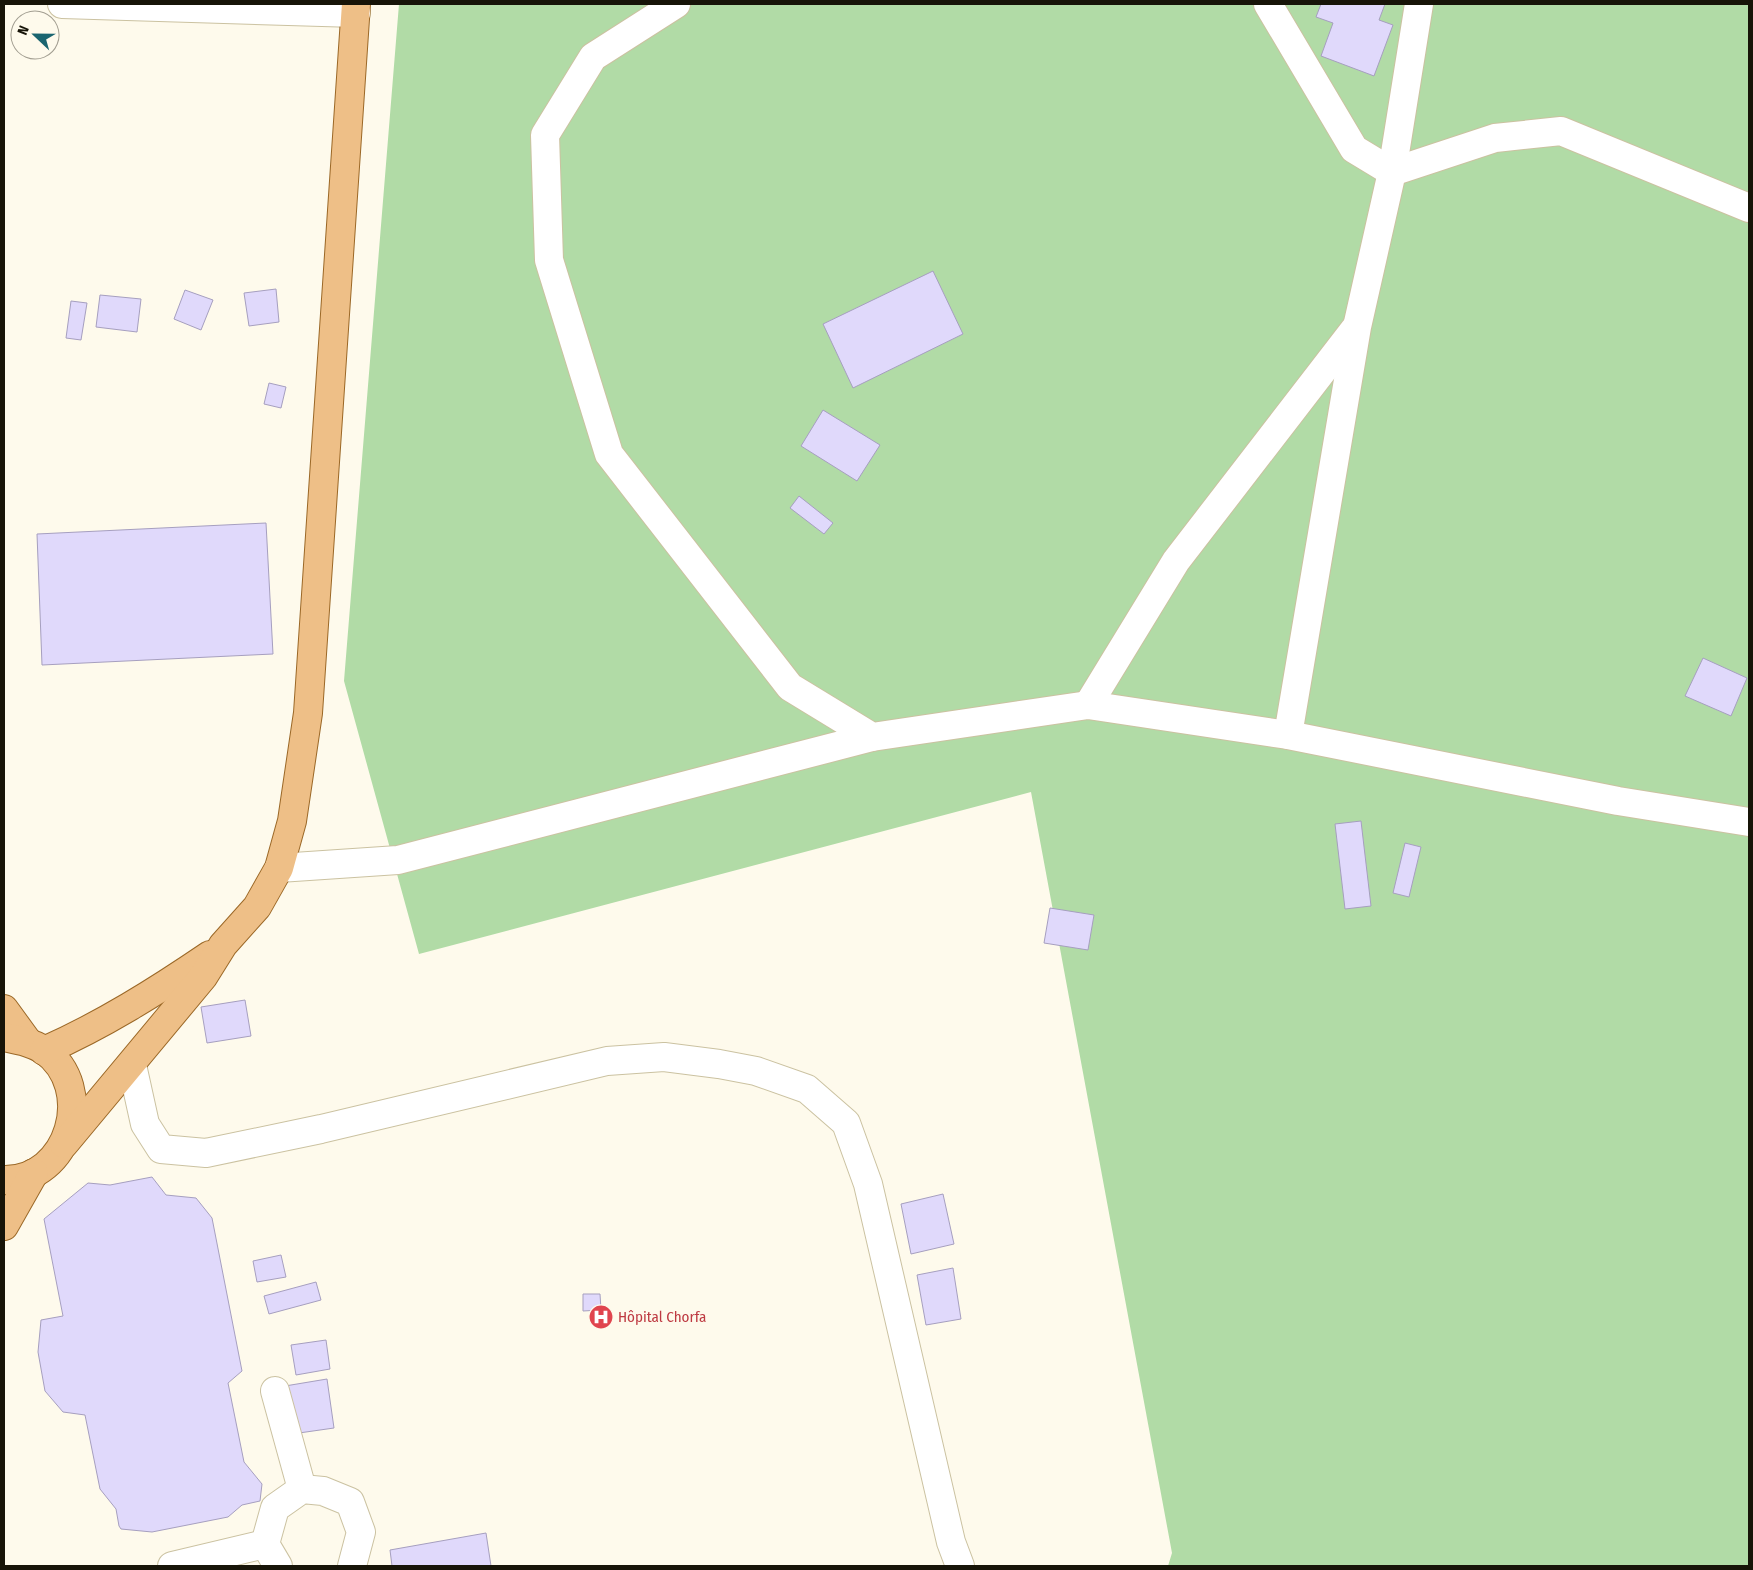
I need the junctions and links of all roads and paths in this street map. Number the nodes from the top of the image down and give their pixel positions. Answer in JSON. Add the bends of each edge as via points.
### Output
{"nodes":[{"id":1,"x":62,"y":4,"type":"edge"},
{"id":2,"x":676,"y":4,"type":"edge"},
{"id":3,"x":1268,"y":4,"type":"edge"},
{"id":4,"x":1419,"y":4,"type":"edge"},
{"id":5,"x":356,"y":8,"type":"edge"},
{"id":6,"x":1392,"y":172,"type":"junction"},
{"id":7,"x":1749,"y":208,"type":"edge"},
{"id":8,"x":1357,"y":327,"type":"junction"},
{"id":9,"x":1088,"y":705,"type":"junction"},
{"id":10,"x":1288,"y":735,"type":"junction"},
{"id":11,"x":872,"y":737,"type":"junction"},
{"id":12,"x":1749,"y":822,"type":"edge"},
{"id":13,"x":279,"y":868,"type":"junction"},
{"id":14,"x":223,"y":945,"type":"junction"},
{"id":15,"x":4,"y":1009,"type":"edge"},
{"id":16,"x":25,"y":1043,"type":"edge"},
{"id":17,"x":132,"y":1065,"type":"junction"},
{"id":18,"x":64,"y":1144,"type":"junction"},
{"id":19,"x":34,"y":1173,"type":"junction"},
{"id":20,"x":4,"y":1180,"type":"edge"},
{"id":21,"x":4,"y":1226,"type":"edge"},
{"id":22,"x":275,"y":1391,"type":"dead end"},
{"id":23,"x":302,"y":1489,"type":"junction"},
{"id":24,"x":272,"y":1555,"type":"edge"},
{"id":25,"x":172,"y":1566,"type":"edge"},
{"id":26,"x":352,"y":1566,"type":"edge"},
{"id":27,"x":960,"y":1566,"type":"edge"}],
"edges":[{"from":1,"to":5,"type":"lane"},
{"from":2,"to":11,"type":"lane","via":[[593,57],[545,135],[548,260],[609,454],[790,687]]},
{"from":3,"to":6,"type":"lane","via":[[1354,149]]},
{"from":4,"to":6,"type":"lane"},
{"from":5,"to":13,"type":"main road","via":[[308,714],[292,821]]},
{"from":6,"to":7,"type":"lane","via":[[1495,138],[1561,131]]},
{"from":6,"to":8,"type":"lane"},
{"from":8,"to":9,"type":"lane","via":[[1176,560]]},
{"from":8,"to":10,"type":"lane"},
{"from":9,"to":10,"type":"lane"},
{"from":9,"to":11,"type":"lane"},
{"from":10,"to":12,"type":"lane","via":[[1618,801]]},
{"from":11,"to":13,"type":"lane","via":[[398,860]]},
{"from":13,"to":14,"type":"main road","via":[[257,907]]},
{"from":14,"to":16,"type":"main road","via":[[164,986],[76,1037]]},
{"from":14,"to":17,"type":"main road","via":[[203,978],[154,1034]]},
{"from":15,"to":16,"type":"main road"},
{"from":16,"to":18,"type":"main road","via":[[59,1065],[69,1084],[72,1124]]},
{"from":17,"to":18,"type":"main road"},
{"from":17,"to":27,"type":"lane","via":[[145,1124],[161,1149],[206,1153],[607,1061],[664,1057],[719,1064],[756,1071],[807,1089],[846,1122],[868,1184]]},
{"from":18,"to":19,"type":"main road","via":[[51,1161]]},
{"from":19,"to":20,"type":"main road"},
{"from":19,"to":21,"type":"main road"},
{"from":22,"to":23,"type":"lane"},
{"from":23,"to":24,"type":"lane","via":[[275,1508]]},
{"from":23,"to":26,"type":"lane","via":[[323,1491],[350,1502],[361,1532]]},
{"from":24,"to":25,"type":"lane"}]}
